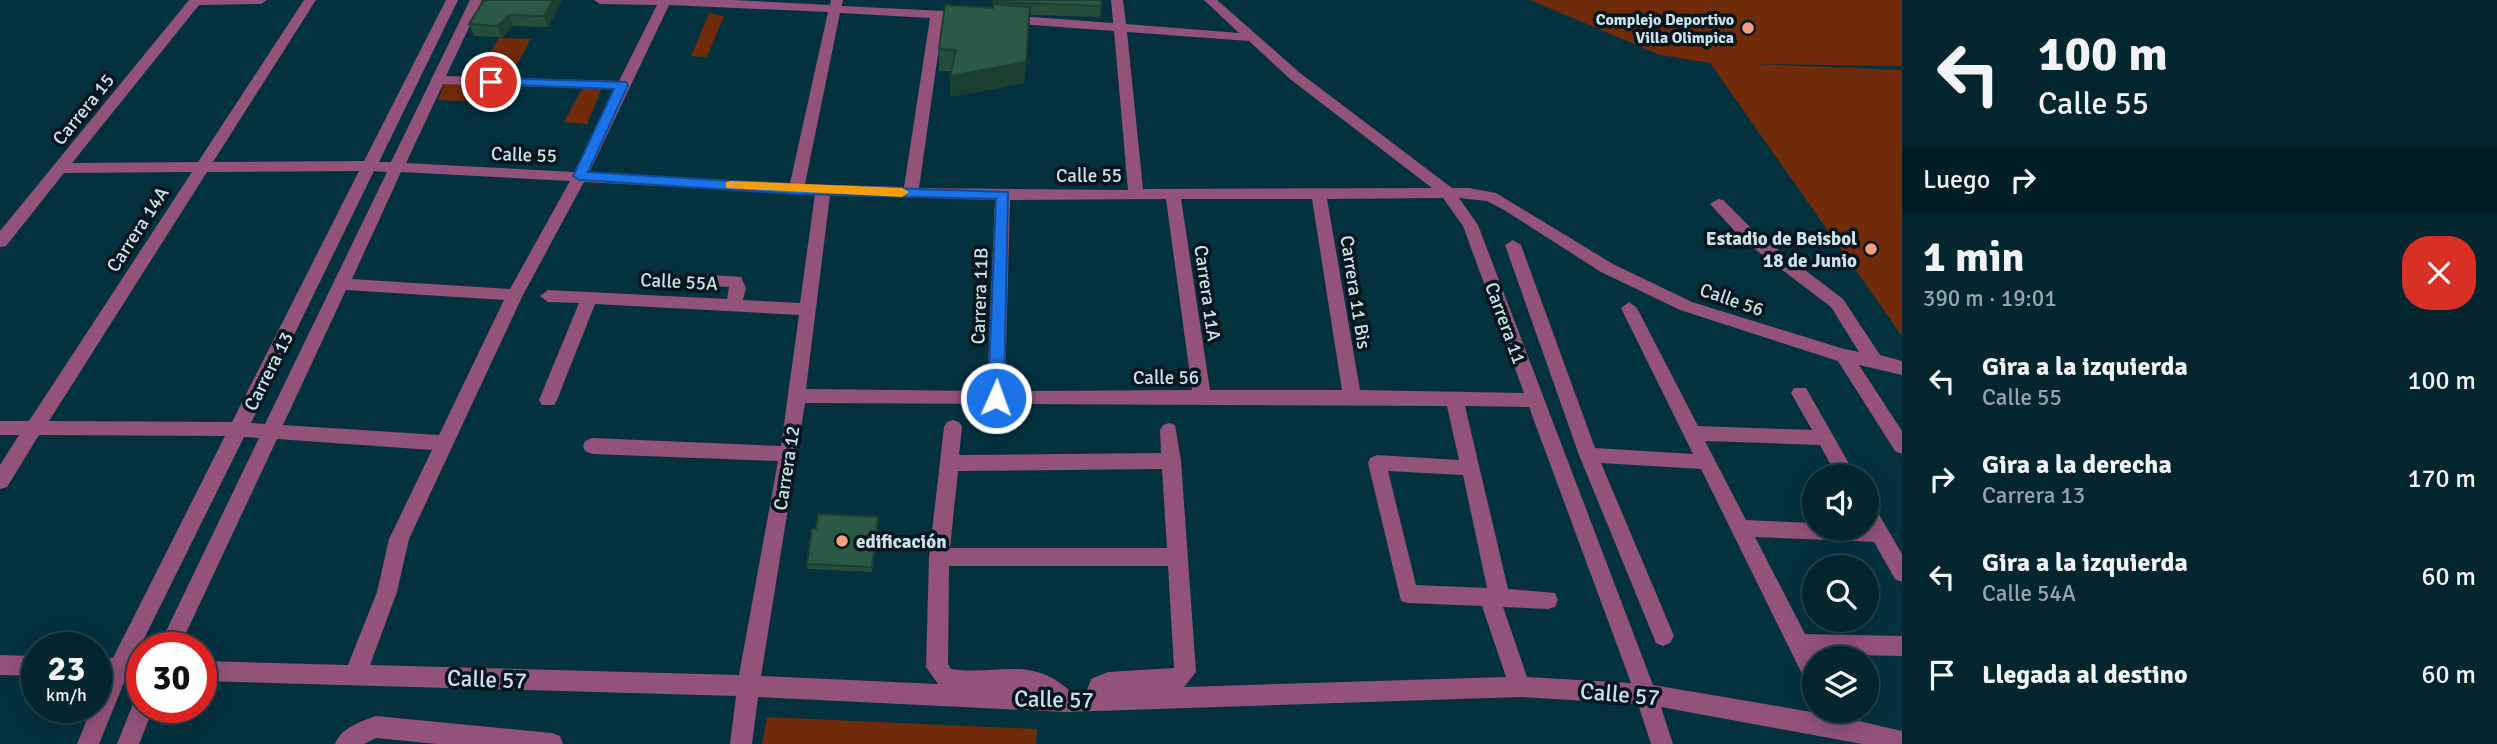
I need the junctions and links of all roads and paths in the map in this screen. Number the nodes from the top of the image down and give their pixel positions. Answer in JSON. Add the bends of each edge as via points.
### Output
{"nodes":[{"id":1,"x":261,"y":0,"type":"edge"},
{"id":2,"x":310,"y":0,"type":"edge"},
{"id":3,"x":452,"y":0,"type":"edge"},
{"id":4,"x":476,"y":0,"type":"edge"},
{"id":5,"x":600,"y":0,"type":"edge"},
{"id":6,"x":1117,"y":0,"type":"edge"},
{"id":7,"x":1210,"y":0,"type":"edge"},
{"id":8,"x":195,"y":1,"type":"edge"},
{"id":9,"x":701,"y":1,"type":"edge"},
{"id":10,"x":664,"y":3,"type":"junction"},
{"id":11,"x":836,"y":5,"type":"edge"},
{"id":12,"x":937,"y":15,"type":"junction"},
{"id":13,"x":1120,"y":27,"type":"junction"},
{"id":14,"x":1254,"y":38,"type":"junction"},
{"id":15,"x":438,"y":80,"type":"junction"},
{"id":16,"x":622,"y":85,"type":"junction"},
{"id":17,"x":369,"y":166,"type":"junction"},
{"id":18,"x":60,"y":168,"type":"junction"},
{"id":19,"x":202,"y":168,"type":"junction"},
{"id":20,"x":397,"y":169,"type":"junction"},
{"id":21,"x":580,"y":176,"type":"junction"},
{"id":22,"x":796,"y":189,"type":"junction"},
{"id":23,"x":823,"y":190,"type":"junction"},
{"id":24,"x":1447,"y":192,"type":"junction"},
{"id":25,"x":911,"y":193,"type":"junction"},
{"id":26,"x":1136,"y":194,"type":"junction"},
{"id":27,"x":1173,"y":194,"type":"junction"},
{"id":28,"x":1319,"y":194,"type":"junction"},
{"id":29,"x":1003,"y":195,"type":"junction"},
{"id":30,"x":1718,"y":204,"type":"dead end"},
{"id":31,"x":0,"y":242,"type":"edge"},
{"id":32,"x":1513,"y":245,"type":"dead end"},
{"id":33,"x":697,"y":280,"type":"dead end"},
{"id":34,"x":342,"y":284,"type":"junction"},
{"id":35,"x":515,"y":295,"type":"junction"},
{"id":36,"x":548,"y":296,"type":"dead end"},
{"id":37,"x":589,"y":298,"type":"junction"},
{"id":38,"x":734,"y":305,"type":"junction"},
{"id":39,"x":1629,"y":308,"type":"dead end"},
{"id":40,"x":809,"y":309,"type":"junction"},
{"id":41,"x":1844,"y":356,"type":"junction"},
{"id":42,"x":1874,"y":360,"type":"junction"},
{"id":43,"x":1902,"y":368,"type":"edge"},
{"id":44,"x":1800,"y":393,"type":"dead end"},
{"id":45,"x":798,"y":396,"type":"junction"},
{"id":46,"x":1352,"y":397,"type":"junction"},
{"id":47,"x":996,"y":398,"type":"junction"},
{"id":48,"x":1202,"y":398,"type":"junction"},
{"id":49,"x":548,"y":400,"type":"dead end"},
{"id":50,"x":1455,"y":400,"type":"junction"},
{"id":51,"x":1535,"y":400,"type":"junction"},
{"id":52,"x":35,"y":427,"type":"junction"},
{"id":53,"x":953,"y":427,"type":"dead end"},
{"id":54,"x":0,"y":428,"type":"edge"},
{"id":55,"x":239,"y":429,"type":"junction"},
{"id":56,"x":274,"y":430,"type":"junction"},
{"id":57,"x":1168,"y":430,"type":"dead end"},
{"id":58,"x":1692,"y":433,"type":"junction"},
{"id":59,"x":1825,"y":438,"type":"junction"},
{"id":60,"x":445,"y":443,"type":"junction"},
{"id":61,"x":592,"y":446,"type":"dead end"},
{"id":62,"x":1902,"y":446,"type":"edge"},
{"id":63,"x":789,"y":454,"type":"junction"},
{"id":64,"x":1588,"y":455,"type":"junction"},
{"id":65,"x":1172,"y":461,"type":"junction"},
{"id":66,"x":1706,"y":462,"type":"junction"},
{"id":67,"x":950,"y":463,"type":"junction"},
{"id":68,"x":1840,"y":464,"type":"edge"},
{"id":69,"x":1471,"y":468,"type":"junction"},
{"id":70,"x":0,"y":481,"type":"edge"},
{"id":71,"x":1740,"y":528,"type":"junction"},
{"id":72,"x":1880,"y":534,"type":"joint"},
{"id":73,"x":939,"y":557,"type":"junction"},
{"id":74,"x":1176,"y":557,"type":"junction"},
{"id":75,"x":1902,"y":573,"type":"edge"},
{"id":76,"x":1495,"y":598,"type":"junction"},
{"id":77,"x":1548,"y":600,"type":"dead end"},
{"id":78,"x":176,"y":632,"type":"edge"},
{"id":79,"x":1663,"y":636,"type":"dead end"},
{"id":80,"x":1798,"y":644,"type":"junction"},
{"id":81,"x":1902,"y":646,"type":"edge"},
{"id":82,"x":1802,"y":652,"type":"edge"},
{"id":83,"x":0,"y":665,"type":"edge"},
{"id":84,"x":21,"y":666,"type":"edge"},
{"id":85,"x":112,"y":668,"type":"edge"},
{"id":86,"x":119,"y":668,"type":"junction"},
{"id":87,"x":126,"y":669,"type":"edge"},
{"id":88,"x":217,"y":671,"type":"edge"},
{"id":89,"x":355,"y":675,"type":"junction"},
{"id":90,"x":748,"y":686,"type":"junction"},
{"id":91,"x":1520,"y":687,"type":"junction"},
{"id":92,"x":1646,"y":694,"type":"junction"},
{"id":93,"x":1095,"y":700,"type":"junction"},
{"id":94,"x":1065,"y":701,"type":"junction"},
{"id":95,"x":1802,"y":715,"type":"edge"},
{"id":96,"x":137,"y":723,"type":"edge"},
{"id":97,"x":1847,"y":723,"type":"edge"},
{"id":98,"x":1902,"y":742,"type":"edge"},
{"id":99,"x":88,"y":744,"type":"edge"},
{"id":100,"x":128,"y":744,"type":"edge"},
{"id":101,"x":346,"y":744,"type":"edge"},
{"id":102,"x":552,"y":744,"type":"edge"},
{"id":103,"x":741,"y":744,"type":"edge"},
{"id":104,"x":1662,"y":744,"type":"edge"}],
"edges":[{"from":1,"to":8,"type":"street"},
{"from":2,"to":19,"type":"street","name":"Carrera 14A"},
{"from":3,"to":17,"type":"street","name":"Carrera 13"},
{"from":4,"to":15,"type":"street","name":"Carrera 13"},
{"from":5,"to":10,"type":"street"},
{"from":6,"to":13,"type":"street"},
{"from":7,"to":14,"type":"street","name":"Carrera 11"},
{"from":8,"to":18,"type":"street","name":"Carrera 15"},
{"from":9,"to":10,"type":"street"},
{"from":9,"to":11,"type":"street"},
{"from":10,"to":16,"type":"street"},
{"from":11,"to":12,"type":"street"},
{"from":11,"to":22,"type":"street"},
{"from":12,"to":13,"type":"street"},
{"from":12,"to":25,"type":"street"},
{"from":13,"to":14,"type":"street"},
{"from":13,"to":26,"type":"street"},
{"from":14,"to":24,"type":"street","name":"Carrera 11","via":[[1295,76]]},
{"from":15,"to":16,"type":"street"},
{"from":15,"to":20,"type":"street","name":"Carrera 13"},
{"from":16,"to":21,"type":"street"},
{"from":17,"to":19,"type":"street","name":"Calle 55"},
{"from":17,"to":20,"type":"street","name":"Calle 55"},
{"from":17,"to":55,"type":"street","name":"Carrera 13"},
{"from":18,"to":19,"type":"street","name":"Calle 55"},
{"from":18,"to":31,"type":"street","name":"Carrera 15"},
{"from":19,"to":52,"type":"street","name":"Carrera 14A"},
{"from":20,"to":21,"type":"street","name":"Calle 55"},
{"from":20,"to":34,"type":"street","name":"Carrera 13"},
{"from":21,"to":22,"type":"street","name":"Calle 55"},
{"from":21,"to":35,"type":"street"},
{"from":22,"to":23,"type":"street","name":"Calle 55"},
{"from":23,"to":25,"type":"street","name":"Calle 55"},
{"from":23,"to":40,"type":"street","name":"Carrera 12"},
{"from":24,"to":28,"type":"street","name":"Calle 55"},
{"from":24,"to":41,"type":"street","name":"Calle 56","via":[[1491,197],[1606,268],[1686,306]]},
{"from":24,"to":51,"type":"street","name":"Carrera 11","via":[[1470,225]]},
{"from":25,"to":29,"type":"street","name":"Calle 55"},
{"from":26,"to":27,"type":"street","name":"Calle 55"},
{"from":26,"to":29,"type":"street","name":"Calle 55"},
{"from":27,"to":28,"type":"street","name":"Calle 55"},
{"from":27,"to":48,"type":"street","name":"Carrera 11A"},
{"from":28,"to":46,"type":"street","name":"Carrera 11 Bis"},
{"from":29,"to":47,"type":"street","name":"Carrera 11B"},
{"from":30,"to":42,"type":"street","via":[[1749,236],[1837,303]]},
{"from":32,"to":64,"type":"street"},
{"from":33,"to":38,"type":"street","via":[[735,282]]},
{"from":34,"to":35,"type":"street"},
{"from":34,"to":56,"type":"street","name":"Carrera 13"},
{"from":35,"to":60,"type":"street"},
{"from":36,"to":37,"type":"street","name":"Calle 55A"},
{"from":37,"to":38,"type":"street","name":"Calle 55A"},
{"from":37,"to":49,"type":"street"},
{"from":38,"to":40,"type":"street","name":"Calle 55A"},
{"from":39,"to":58,"type":"street"},
{"from":40,"to":45,"type":"street","name":"Carrera 12"},
{"from":41,"to":42,"type":"street","name":"Calle 56"},
{"from":41,"to":62,"type":"street"},
{"from":42,"to":43,"type":"street","name":"Calle 56"},
{"from":44,"to":59,"type":"street"},
{"from":45,"to":47,"type":"street","name":"Calle 56"},
{"from":45,"to":63,"type":"street","name":"Carrera 12"},
{"from":46,"to":48,"type":"street","name":"Calle 56"},
{"from":46,"to":50,"type":"street","name":"Calle 56"},
{"from":47,"to":48,"type":"street","name":"Calle 56"},
{"from":50,"to":51,"type":"street","name":"Calle 56"},
{"from":50,"to":69,"type":"street"},
{"from":51,"to":92,"type":"street","name":"Carrera 11"},
{"from":52,"to":54,"type":"street"},
{"from":52,"to":55,"type":"street"},
{"from":52,"to":70,"type":"street","name":"Carrera 14A"},
{"from":53,"to":67,"type":"street"},
{"from":55,"to":56,"type":"street"},
{"from":55,"to":86,"type":"street","name":"Carrera 13"},
{"from":56,"to":60,"type":"street"},
{"from":56,"to":78,"type":"street","name":"Carrera 13"},
{"from":57,"to":65,"type":"street"},
{"from":58,"to":59,"type":"street"},
{"from":58,"to":66,"type":"street"},
{"from":59,"to":68,"type":"street"},
{"from":60,"to":89,"type":"street","via":[[399,539],[387,592]]},
{"from":61,"to":63,"type":"street"},
{"from":63,"to":90,"type":"street","name":"Carrera 12"},
{"from":64,"to":66,"type":"street"},
{"from":64,"to":79,"type":"street"},
{"from":65,"to":67,"type":"street"},
{"from":65,"to":74,"type":"street"},
{"from":66,"to":71,"type":"street"},
{"from":67,"to":73,"type":"street"},
{"from":69,"to":76,"type":"street"},
{"from":69,"to":76,"type":"street","via":[[1377,463],[1408,594]]},
{"from":71,"to":72,"type":"street"},
{"from":71,"to":80,"type":"street"},
{"from":72,"to":75,"type":"street"},
{"from":73,"to":74,"type":"street"},
{"from":73,"to":94,"type":"street","via":[[937,667],[943,676],[953,680],[1034,680]]},
{"from":74,"to":93,"type":"street","via":[[1185,671],[1176,680],[1108,682],[1099,686]]},
{"from":76,"to":77,"type":"street"},
{"from":76,"to":91,"type":"street"},
{"from":80,"to":81,"type":"street"},
{"from":80,"to":82,"type":"street"},
{"from":83,"to":84,"type":"street"},
{"from":85,"to":86,"type":"street"},
{"from":86,"to":87,"type":"street"},
{"from":86,"to":99,"type":"street","name":"Carrera 13"},
{"from":88,"to":89,"type":"street","name":"Calle 57"},
{"from":89,"to":90,"type":"street","name":"Calle 57"},
{"from":90,"to":94,"type":"street","name":"Calle 57"},
{"from":90,"to":103,"type":"street","name":"Carrera 12"},
{"from":91,"to":92,"type":"street","name":"Calle 57"},
{"from":91,"to":93,"type":"street","name":"Calle 57"},
{"from":92,"to":95,"type":"street","name":"Calle 57"},
{"from":92,"to":104,"type":"street","name":"Carrera 11"},
{"from":93,"to":94,"type":"street","name":"Calle 57"},
{"from":96,"to":100,"type":"street"},
{"from":97,"to":98,"type":"street","name":"Calle 57"},
{"from":101,"to":102,"type":"street","via":[[376,727]]}]}
